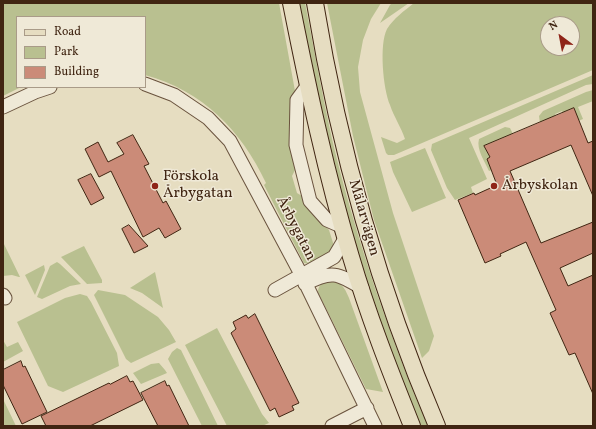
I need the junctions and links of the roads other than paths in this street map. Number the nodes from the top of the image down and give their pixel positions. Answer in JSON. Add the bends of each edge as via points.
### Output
{"nodes":[{"id":1,"x":291,"y":3,"type":"edge"},
{"id":2,"x":315,"y":3,"type":"edge"},
{"id":3,"x":146,"y":84,"type":"edge"},
{"id":4,"x":308,"y":85,"type":"junction"},
{"id":5,"x":47,"y":88,"type":"edge"},
{"id":6,"x":3,"y":107,"type":"edge"},
{"id":7,"x":344,"y":232,"type":"junction"},
{"id":8,"x":303,"y":280,"type":"junction"},
{"id":9,"x":362,"y":288,"type":"junction"},
{"id":10,"x":275,"y":290,"type":"dead end"},
{"id":11,"x":367,"y":408,"type":"junction"},
{"id":12,"x":332,"y":426,"type":"edge"},
{"id":13,"x":376,"y":426,"type":"edge"},
{"id":14,"x":412,"y":426,"type":"edge"},
{"id":15,"x":437,"y":426,"type":"edge"}],
"edges":[{"from":1,"to":4,"type":"main road","name":"Mälarvägen"},
{"from":2,"to":15,"type":"main road","name":"Mälarvägen","via":[[347,162],[362,215],[396,321]]},
{"from":3,"to":8,"type":"street","name":"Årbygatan","via":[[174,95],[208,118],[230,141]]},
{"from":4,"to":7,"type":"main road","name":"Mälarvägen"},
{"from":4,"to":7,"type":"street","via":[[297,100],[296,144],[310,201],[327,220]]},
{"from":5,"to":6,"type":"street"},
{"from":7,"to":8,"type":"street","via":[[334,256]]},
{"from":7,"to":9,"type":"main road","name":"Mälarvägen"},
{"from":8,"to":9,"type":"street","via":[[328,274],[340,276]]},
{"from":8,"to":10,"type":"street"},
{"from":8,"to":11,"type":"street","name":"Årbygatan"},
{"from":9,"to":14,"type":"main road","name":"Mälarvägen","via":[[384,355]]},
{"from":11,"to":12,"type":"street"},
{"from":11,"to":13,"type":"street","name":"Årbygatan"}]}
